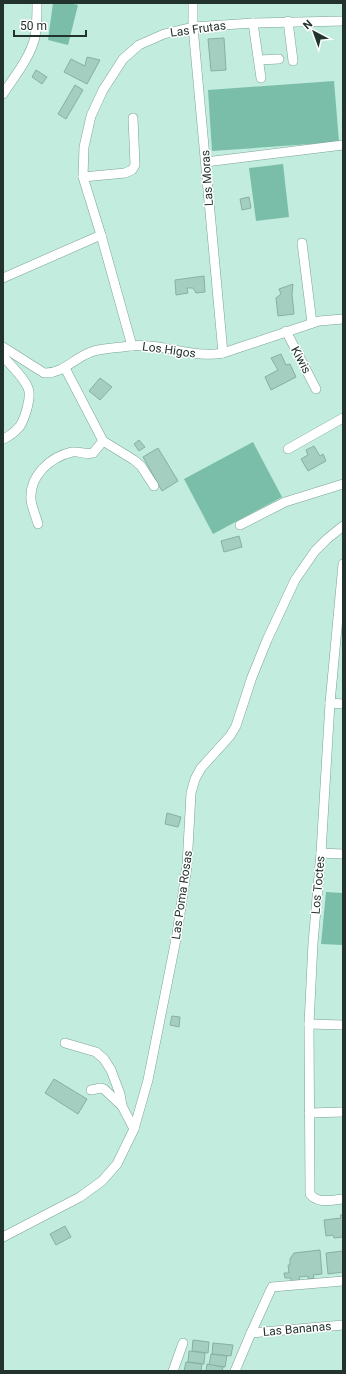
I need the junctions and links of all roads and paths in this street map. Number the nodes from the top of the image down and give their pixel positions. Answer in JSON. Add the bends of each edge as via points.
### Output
{"nodes":[{"id":1,"x":37,"y":3,"type":"edge"},
{"id":2,"x":193,"y":3,"type":"edge"},
{"id":3,"x":288,"y":21,"type":"junction"},
{"id":4,"x":343,"y":21,"type":"edge"},
{"id":5,"x":253,"y":22,"type":"junction"},
{"id":6,"x":193,"y":27,"type":"junction"},
{"id":7,"x":279,"y":59,"type":"dead end"},
{"id":8,"x":259,"y":60,"type":"junction"},
{"id":9,"x":293,"y":61,"type":"dead end"},
{"id":10,"x":261,"y":78,"type":"dead end"},
{"id":11,"x":3,"y":94,"type":"edge"},
{"id":12,"x":133,"y":118,"type":"dead end"},
{"id":13,"x":343,"y":145,"type":"edge"},
{"id":14,"x":206,"y":162,"type":"junction"},
{"id":15,"x":83,"y":177,"type":"junction"},
{"id":16,"x":101,"y":235,"type":"junction"},
{"id":17,"x":302,"y":243,"type":"dead end"},
{"id":18,"x":3,"y":278,"type":"edge"},
{"id":19,"x":343,"y":319,"type":"edge"},
{"id":20,"x":312,"y":323,"type":"junction"},
{"id":21,"x":286,"y":332,"type":"junction"},
{"id":22,"x":132,"y":346,"type":"junction"},
{"id":23,"x":3,"y":347,"type":"edge"},
{"id":24,"x":224,"y":353,"type":"junction"},
{"id":25,"x":3,"y":356,"type":"edge"},
{"id":26,"x":65,"y":368,"type":"junction"},
{"id":27,"x":316,"y":389,"type":"dead end"},
{"id":28,"x":343,"y":418,"type":"edge"},
{"id":29,"x":3,"y":439,"type":"edge"},
{"id":30,"x":103,"y":441,"type":"junction"},
{"id":31,"x":288,"y":449,"type":"dead end"},
{"id":32,"x":343,"y":484,"type":"edge"},
{"id":33,"x":154,"y":486,"type":"dead end"},
{"id":34,"x":38,"y":524,"type":"dead end"},
{"id":35,"x":240,"y":525,"type":"dead end"},
{"id":36,"x":343,"y":526,"type":"edge"},
{"id":37,"x":343,"y":564,"type":"edge"},
{"id":38,"x":342,"y":589,"type":"edge"},
{"id":39,"x":330,"y":703,"type":"junction"},
{"id":40,"x":343,"y":704,"type":"edge"},
{"id":41,"x":321,"y":853,"type":"junction"},
{"id":42,"x":343,"y":854,"type":"edge"},
{"id":43,"x":309,"y":1024,"type":"junction"},
{"id":44,"x":343,"y":1025,"type":"edge"},
{"id":45,"x":65,"y":1043,"type":"dead end"},
{"id":46,"x":91,"y":1090,"type":"dead end"},
{"id":47,"x":122,"y":1106,"type":"junction"},
{"id":48,"x":309,"y":1112,"type":"junction"},
{"id":49,"x":343,"y":1112,"type":"edge"},
{"id":50,"x":134,"y":1129,"type":"junction"},
{"id":51,"x":343,"y":1199,"type":"edge"},
{"id":52,"x":3,"y":1237,"type":"edge"},
{"id":53,"x":343,"y":1281,"type":"edge"},
{"id":54,"x":343,"y":1325,"type":"edge"},
{"id":55,"x":251,"y":1333,"type":"junction"},
{"id":56,"x":183,"y":1343,"type":"dead end"},
{"id":57,"x":173,"y":1371,"type":"edge"},
{"id":58,"x":235,"y":1371,"type":"edge"}],
"edges":[{"from":1,"to":11,"type":"street","via":[[34,39],[26,59]]},
{"from":2,"to":6,"type":"street","name":"Las Moras"},
{"from":3,"to":4,"type":"street","name":"Las Frutas"},
{"from":3,"to":5,"type":"street","name":"Las Frutas"},
{"from":3,"to":9,"type":"street"},
{"from":5,"to":6,"type":"street","name":"Las Frutas"},
{"from":5,"to":8,"type":"street"},
{"from":6,"to":14,"type":"street","name":"Las Moras"},
{"from":6,"to":15,"type":"street","name":"Las Frutas","via":[[164,34],[139,45],[123,59],[103,90],[91,116],[84,147]]},
{"from":7,"to":8,"type":"street"},
{"from":8,"to":10,"type":"street"},
{"from":12,"to":15,"type":"street","via":[[135,165],[132,170]]},
{"from":13,"to":14,"type":"street"},
{"from":14,"to":24,"type":"street","name":"Las Moras"},
{"from":15,"to":16,"type":"street","name":"Las Frutas"},
{"from":16,"to":18,"type":"street"},
{"from":16,"to":22,"type":"street","name":"Las Frutas"},
{"from":17,"to":20,"type":"street"},
{"from":19,"to":20,"type":"street","name":"Los Higos"},
{"from":20,"to":21,"type":"street","name":"Los Higos"},
{"from":21,"to":24,"type":"street","name":"Los Higos"},
{"from":21,"to":27,"type":"street","name":"Kiwis"},
{"from":22,"to":24,"type":"street","name":"Los Higos","via":[[156,347],[200,355]]},
{"from":22,"to":26,"type":"street","name":"Los Higos","via":[[90,353]]},
{"from":23,"to":26,"type":"street","name":"Los Higos","via":[[44,373]]},
{"from":25,"to":29,"type":"street","via":[[27,385],[30,398],[21,424]]},
{"from":26,"to":30,"type":"street"},
{"from":28,"to":31,"type":"street"},
{"from":30,"to":33,"type":"street","via":[[141,466]]},
{"from":30,"to":34,"type":"street","via":[[93,453],[73,452],[58,457],[38,474],[32,488],[32,500]]},
{"from":32,"to":35,"type":"street","via":[[285,502]]},
{"from":36,"to":50,"type":"street","name":"Las Poma Rosas","via":[[315,551],[295,580],[252,677],[236,726],[195,779],[191,793],[187,866],[177,934],[148,1080]]},
{"from":37,"to":38,"type":"street","name":"Los Toctes"},
{"from":38,"to":39,"type":"street","name":"Los Toctes"},
{"from":39,"to":40,"type":"street"},
{"from":39,"to":41,"type":"street","name":"Los Toctes"},
{"from":41,"to":42,"type":"street"},
{"from":41,"to":43,"type":"street","name":"Los Toctes"},
{"from":43,"to":44,"type":"street"},
{"from":43,"to":48,"type":"street","name":"Los Toctes"},
{"from":45,"to":47,"type":"street","via":[[96,1052],[104,1059],[111,1070]]},
{"from":46,"to":47,"type":"street","via":[[104,1089]]},
{"from":47,"to":50,"type":"street"},
{"from":48,"to":49,"type":"street"},
{"from":48,"to":51,"type":"street","name":"Los Toctes","via":[[310,1194],[319,1201]]},
{"from":50,"to":52,"type":"street","name":"Las Poma Rosas","via":[[117,1164],[102,1181],[80,1197]]},
{"from":53,"to":55,"type":"street","via":[[272,1287]]},
{"from":54,"to":55,"type":"street","name":"Las Bananas"},
{"from":55,"to":58,"type":"street"},
{"from":56,"to":57,"type":"street"}]}
